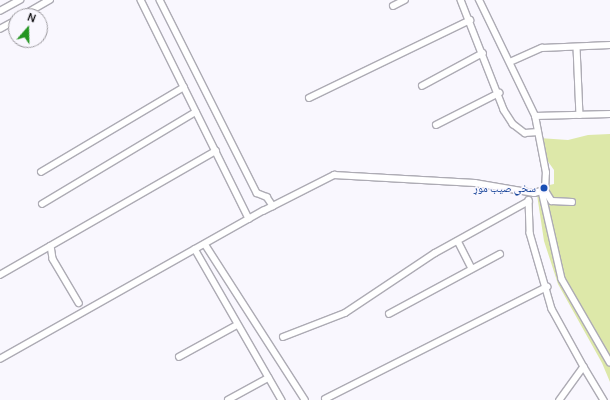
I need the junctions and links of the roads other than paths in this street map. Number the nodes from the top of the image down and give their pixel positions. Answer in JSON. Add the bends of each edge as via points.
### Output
{"nodes":[{"id":1,"x":20,"y":0,"type":"edge"},
{"id":2,"x":50,"y":0,"type":"edge"},
{"id":3,"x":141,"y":0,"type":"edge"},
{"id":4,"x":160,"y":0,"type":"edge"},
{"id":5,"x":405,"y":0,"type":"edge"},
{"id":6,"x":461,"y":0,"type":"edge"},
{"id":7,"x":479,"y":0,"type":"edge"},
{"id":8,"x":393,"y":6,"type":"dead end"},
{"id":9,"x":36,"y":8,"type":"edge"},
{"id":10,"x":0,"y":11,"type":"edge"},
{"id":11,"x":470,"y":20,"type":"junction"},
{"id":12,"x":610,"y":45,"type":"edge"},
{"id":13,"x":577,"y":47,"type":"junction"},
{"id":14,"x":483,"y":53,"type":"junction"},
{"id":15,"x":510,"y":62,"type":"junction"},
{"id":16,"x":422,"y":86,"type":"dead end"},
{"id":17,"x":184,"y":87,"type":"junction"},
{"id":18,"x":499,"y":93,"type":"junction"},
{"id":19,"x":309,"y":98,"type":"dead end"},
{"id":20,"x":196,"y":112,"type":"junction"},
{"id":21,"x":610,"y":114,"type":"edge"},
{"id":22,"x":580,"y":115,"type":"junction"},
{"id":23,"x":535,"y":116,"type":"junction"},
{"id":24,"x":436,"y":125,"type":"dead end"},
{"id":25,"x":538,"y":132,"type":"junction"},
{"id":26,"x":216,"y":151,"type":"junction"},
{"id":27,"x":42,"y":172,"type":"dead end"},
{"id":28,"x":543,"y":190,"type":"junction"},
{"id":29,"x":527,"y":192,"type":"junction"},
{"id":30,"x":529,"y":201,"type":"junction"},
{"id":31,"x":572,"y":202,"type":"dead end"},
{"id":32,"x":42,"y":204,"type":"dead end"},
{"id":33,"x":273,"y":206,"type":"junction"},
{"id":34,"x":249,"y":219,"type":"junction"},
{"id":35,"x":458,"y":241,"type":"junction"},
{"id":36,"x":205,"y":244,"type":"junction"},
{"id":37,"x":51,"y":246,"type":"junction"},
{"id":38,"x":195,"y":249,"type":"junction"},
{"id":39,"x":500,"y":254,"type":"dead end"},
{"id":40,"x":472,"y":268,"type":"junction"},
{"id":41,"x":0,"y":275,"type":"edge"},
{"id":42,"x":547,"y":286,"type":"junction"},
{"id":43,"x":79,"y":303,"type":"dead end"},
{"id":44,"x":389,"y":314,"type":"dead end"},
{"id":45,"x":237,"y":325,"type":"junction"},
{"id":46,"x":283,"y":337,"type":"dead end"},
{"id":47,"x":179,"y":357,"type":"dead end"},
{"id":48,"x":0,"y":359,"type":"edge"},
{"id":49,"x":610,"y":362,"type":"edge"},
{"id":50,"x":584,"y":367,"type":"junction"},
{"id":51,"x":268,"y":378,"type":"junction"},
{"id":52,"x":325,"y":399,"type":"dead end"},
{"id":53,"x":228,"y":400,"type":"edge"},
{"id":54,"x":282,"y":400,"type":"edge"},
{"id":55,"x":305,"y":400,"type":"edge"},
{"id":56,"x":560,"y":400,"type":"edge"},
{"id":57,"x":604,"y":400,"type":"edge"}],
"edges":[{"from":1,"to":10,"type":"street"},
{"from":2,"to":9,"type":"street"},
{"from":3,"to":17,"type":"street"},
{"from":4,"to":33,"type":"street","via":[[257,193],[267,197]]},
{"from":5,"to":8,"type":"street"},
{"from":6,"to":11,"type":"street"},
{"from":7,"to":15,"type":"street"},
{"from":11,"to":14,"type":"street"},
{"from":11,"to":19,"type":"street"},
{"from":12,"to":13,"type":"street"},
{"from":13,"to":15,"type":"street","via":[[542,48]]},
{"from":13,"to":22,"type":"street"},
{"from":14,"to":16,"type":"street"},
{"from":14,"to":18,"type":"street"},
{"from":15,"to":23,"type":"street"},
{"from":17,"to":20,"type":"street"},
{"from":17,"to":27,"type":"street"},
{"from":18,"to":24,"type":"street"},
{"from":18,"to":25,"type":"street","via":[[504,110],[513,124],[525,133]]},
{"from":20,"to":26,"type":"street"},
{"from":20,"to":32,"type":"street"},
{"from":21,"to":22,"type":"street"},
{"from":22,"to":23,"type":"street"},
{"from":23,"to":25,"type":"street"},
{"from":25,"to":28,"type":"street","via":[[546,173]]},
{"from":26,"to":34,"type":"street"},
{"from":26,"to":37,"type":"street"},
{"from":28,"to":29,"type":"street"},
{"from":28,"to":31,"type":"street","via":[[552,201]]},
{"from":28,"to":49,"type":"street","via":[[562,279]]},
{"from":29,"to":30,"type":"street"},
{"from":29,"to":33,"type":"street","via":[[475,183],[334,175]]},
{"from":30,"to":35,"type":"street"},
{"from":30,"to":42,"type":"street","via":[[530,233]]},
{"from":33,"to":34,"type":"street"},
{"from":34,"to":36,"type":"street"},
{"from":35,"to":40,"type":"street"},
{"from":35,"to":46,"type":"street","via":[[345,313]]},
{"from":36,"to":38,"type":"street"},
{"from":36,"to":55,"type":"street"},
{"from":37,"to":41,"type":"street"},
{"from":37,"to":43,"type":"street","via":[[53,259]]},
{"from":38,"to":45,"type":"street"},
{"from":38,"to":48,"type":"street"},
{"from":39,"to":40,"type":"street"},
{"from":40,"to":44,"type":"street"},
{"from":42,"to":50,"type":"street","via":[[552,309]]},
{"from":42,"to":52,"type":"street"},
{"from":45,"to":47,"type":"street"},
{"from":45,"to":51,"type":"street"},
{"from":50,"to":56,"type":"street"},
{"from":50,"to":57,"type":"street"},
{"from":51,"to":53,"type":"street"},
{"from":51,"to":54,"type":"street"}]}
